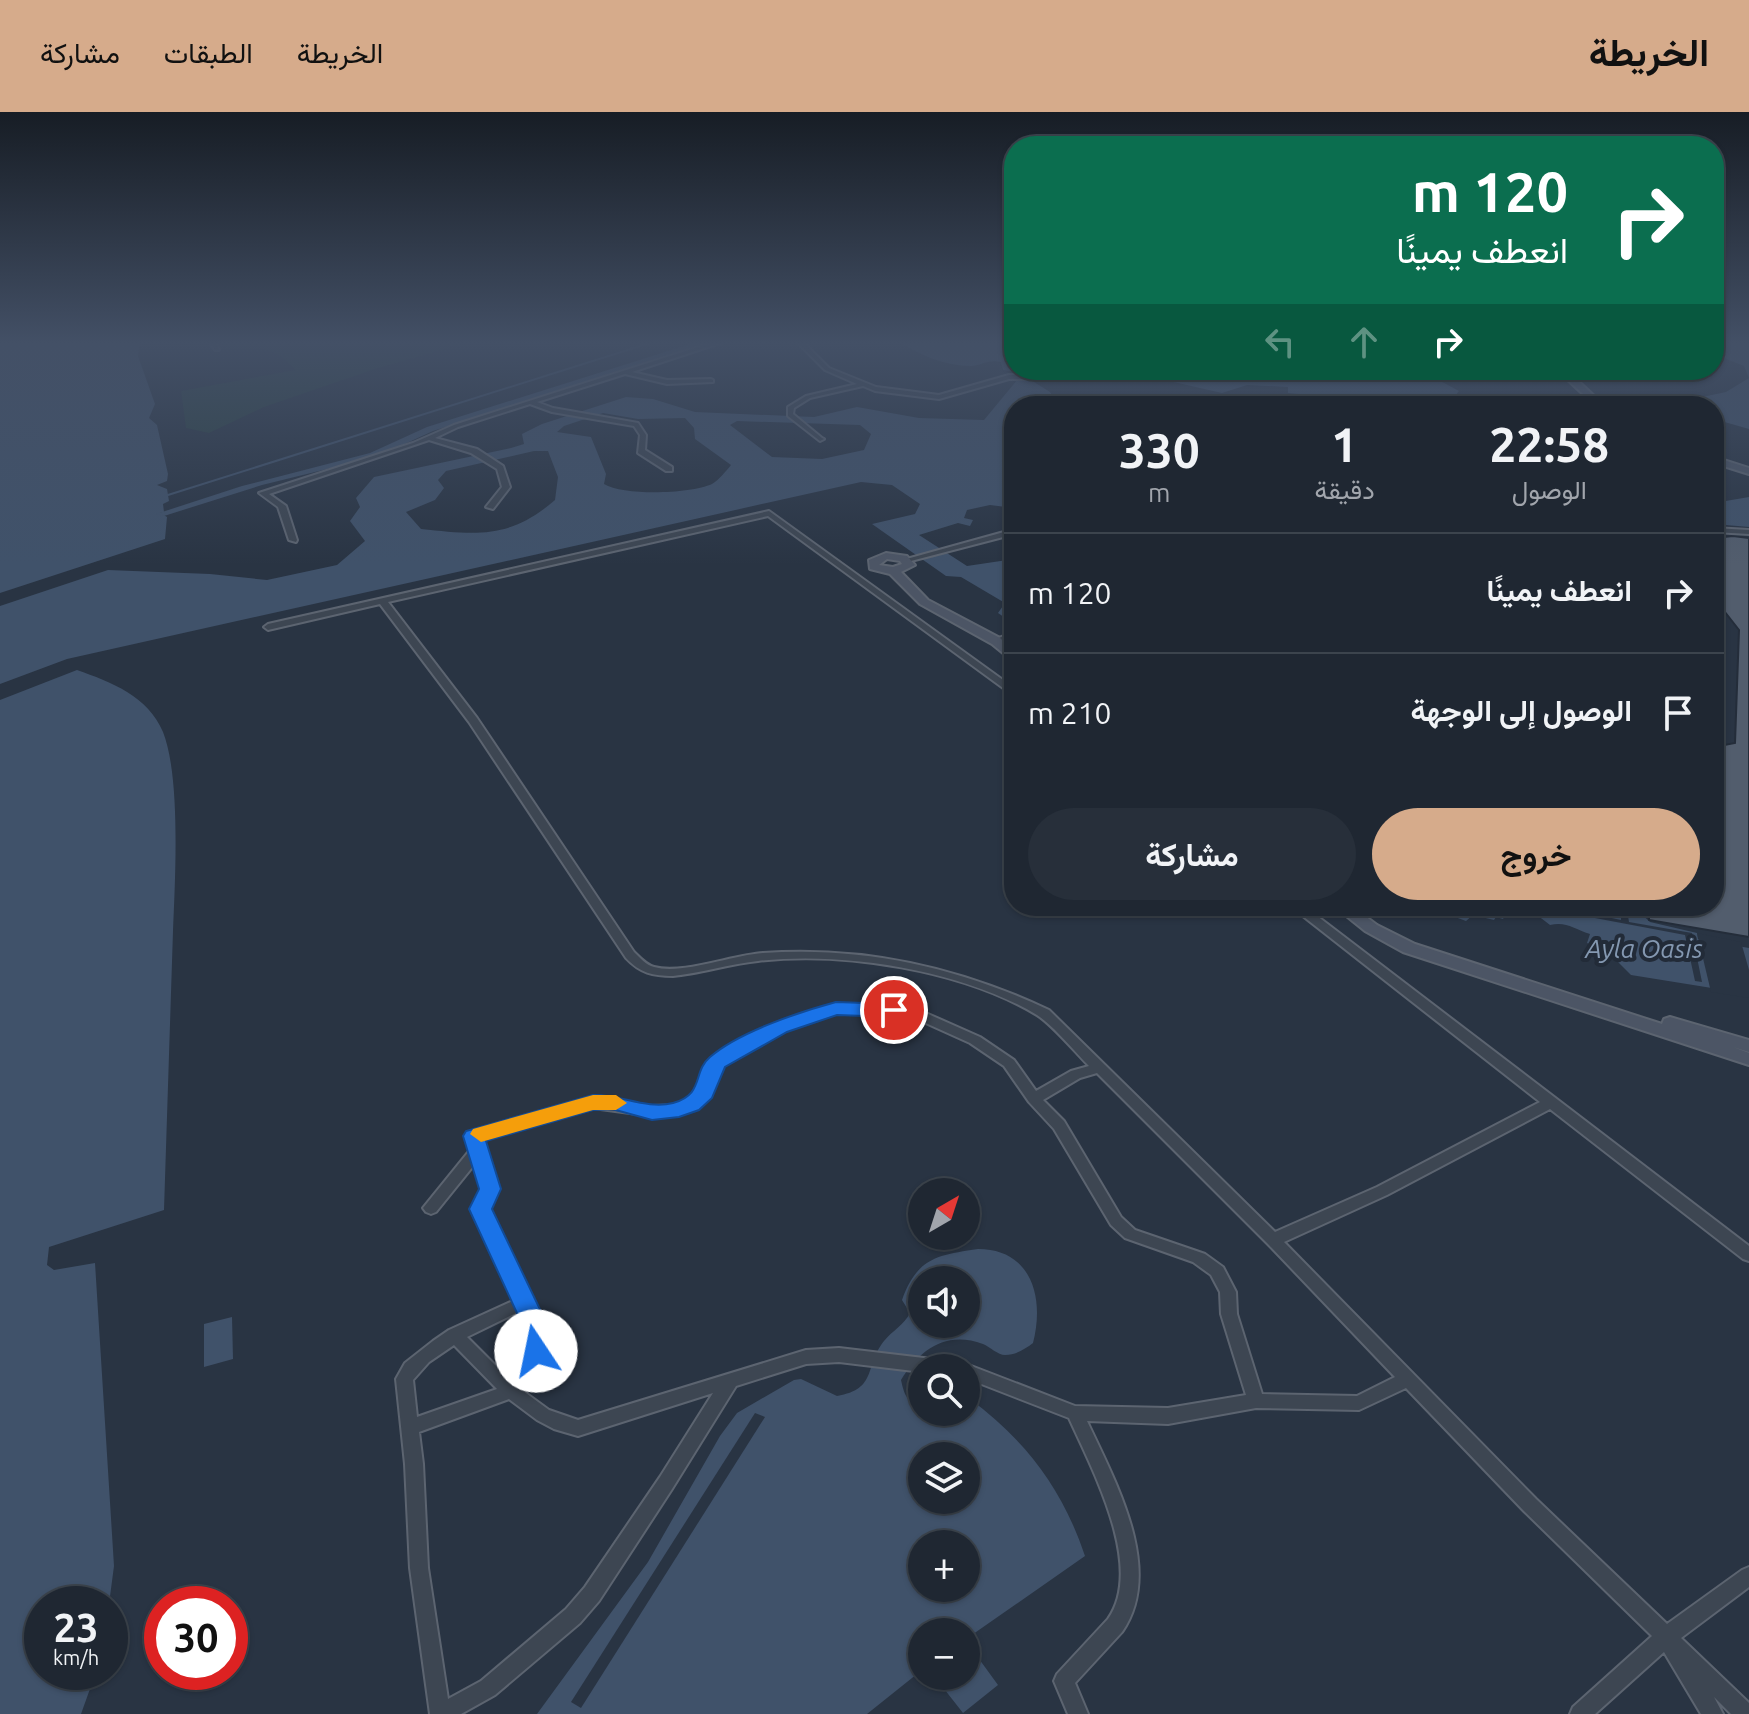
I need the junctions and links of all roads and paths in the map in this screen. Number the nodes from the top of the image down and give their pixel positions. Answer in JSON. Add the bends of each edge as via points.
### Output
{"nodes":[{"id":1,"x":491,"y":416,"type":"edge"},
{"id":2,"x":589,"y":416,"type":"edge"},
{"id":3,"x":791,"y":416,"type":"edge"},
{"id":4,"x":429,"y":438,"type":"junction"},
{"id":5,"x":820,"y":439,"type":"dead end"},
{"id":6,"x":1724,"y":466,"type":"edge"},
{"id":7,"x":669,"y":469,"type":"dead end"},
{"id":8,"x":1749,"y":473,"type":"edge"},
{"id":9,"x":490,"y":507,"type":"dead end"},
{"id":10,"x":1724,"y":531,"type":"edge"},
{"id":11,"x":1749,"y":532,"type":"edge"},
{"id":12,"x":1004,"y":534,"type":"dead end"},
{"id":13,"x":293,"y":540,"type":"dead end"},
{"id":14,"x":910,"y":562,"type":"junction"},
{"id":15,"x":894,"y":571,"type":"junction"},
{"id":16,"x":382,"y":601,"type":"junction"},
{"id":17,"x":268,"y":627,"type":"dead end"},
{"id":18,"x":1004,"y":637,"type":"edge"},
{"id":19,"x":1004,"y":637,"type":"edge"},
{"id":20,"x":1004,"y":686,"type":"edge"},
{"id":21,"x":1309,"y":916,"type":"edge"},
{"id":22,"x":1355,"y":916,"type":"edge"},
{"id":23,"x":1373,"y":916,"type":"edge"},
{"id":24,"x":1637,"y":1018,"type":"junction"},
{"id":25,"x":1749,"y":1046,"type":"edge"},
{"id":26,"x":1749,"y":1059,"type":"edge"},
{"id":27,"x":1100,"y":1068,"type":"junction"},
{"id":28,"x":1034,"y":1099,"type":"junction"},
{"id":29,"x":1551,"y":1102,"type":"junction"},
{"id":30,"x":477,"y":1151,"type":"junction"},
{"id":31,"x":431,"y":1208,"type":"dead end"},
{"id":32,"x":1273,"y":1240,"type":"junction"},
{"id":33,"x":1749,"y":1255,"type":"edge"},
{"id":34,"x":523,"y":1303,"type":"junction"},
{"id":35,"x":455,"y":1335,"type":"junction"},
{"id":36,"x":908,"y":1363,"type":"edge"},
{"id":37,"x":980,"y":1376,"type":"edge"},
{"id":38,"x":1408,"y":1379,"type":"junction"},
{"id":39,"x":730,"y":1381,"type":"junction"},
{"id":40,"x":508,"y":1390,"type":"junction"},
{"id":41,"x":1256,"y":1401,"type":"junction"},
{"id":42,"x":1075,"y":1413,"type":"junction"},
{"id":43,"x":411,"y":1427,"type":"junction"},
{"id":44,"x":1749,"y":1576,"type":"edge"},
{"id":45,"x":1665,"y":1638,"type":"junction"},
{"id":46,"x":441,"y":1714,"type":"edge"},
{"id":47,"x":1078,"y":1714,"type":"edge"},
{"id":48,"x":1580,"y":1714,"type":"edge"},
{"id":49,"x":1713,"y":1714,"type":"edge"},
{"id":50,"x":1746,"y":1714,"type":"edge"}],
"edges":[{"from":1,"to":4,"type":"street"},
{"from":2,"to":7,"type":"street","via":[[636,424],[643,435],[641,451]]},
{"from":3,"to":5,"type":"street"},
{"from":4,"to":9,"type":"street","via":[[495,463],[506,487]]},
{"from":4,"to":13,"type":"street","via":[[263,493],[282,506]]},
{"from":6,"to":8,"type":"street"},
{"from":10,"to":11,"type":"street"},
{"from":12,"to":14,"type":"street"},
{"from":14,"to":15,"type":"street"},
{"from":14,"to":15,"type":"street","via":[[886,556],[873,562],[877,569]]},
{"from":14,"to":18,"type":"street","via":[[933,598]]},
{"from":15,"to":19,"type":"street","via":[[930,606]]},
{"from":16,"to":17,"type":"street"},
{"from":16,"to":20,"type":"street","via":[[769,513]]},
{"from":16,"to":27,"type":"street","via":[[473,720],[642,967],[664,971],[796,955],[906,965],[1002,993],[1044,1013]]},
{"from":21,"to":29,"type":"street"},
{"from":22,"to":24,"type":"street","via":[[1409,948]]},
{"from":23,"to":24,"type":"street","via":[[1412,940]]},
{"from":24,"to":25,"type":"street"},
{"from":24,"to":26,"type":"street"},
{"from":27,"to":28,"type":"street","via":[[1076,1074]]},
{"from":27,"to":32,"type":"street"},
{"from":28,"to":30,"type":"street","via":[[1009,1063],[949,1027],[894,1010],[836,1009],[780,1027],[716,1063],[705,1093],[691,1104],[652,1112],[593,1103],[474,1136]]},
{"from":28,"to":41,"type":"street","via":[[1059,1125],[1116,1221],[1130,1234],[1199,1258],[1217,1271],[1228,1292],[1229,1314]]},
{"from":29,"to":32,"type":"street","via":[[1382,1191]]},
{"from":29,"to":33,"type":"street"},
{"from":30,"to":31,"type":"street"},
{"from":30,"to":34,"type":"street","via":[[490,1189],[480,1209]]},
{"from":32,"to":38,"type":"street"},
{"from":34,"to":35,"type":"street"},
{"from":34,"to":40,"type":"street","via":[[539,1343]]},
{"from":35,"to":40,"type":"street"},
{"from":35,"to":43,"type":"street","via":[[405,1374]]},
{"from":36,"to":39,"type":"street","via":[[839,1355],[806,1357]]},
{"from":37,"to":42,"type":"street"},
{"from":38,"to":41,"type":"street","via":[[1359,1403]]},
{"from":38,"to":45,"type":"street"},
{"from":39,"to":40,"type":"street","via":[[587,1428],[560,1422]]},
{"from":39,"to":46,"type":"street","via":[[573,1616],[488,1688]]},
{"from":40,"to":43,"type":"street","via":[[486,1404]]},
{"from":41,"to":42,"type":"street","via":[[1168,1416]]},
{"from":42,"to":47,"type":"street","via":[[1130,1562],[1121,1617],[1064,1681]]},
{"from":43,"to":46,"type":"street","via":[[419,1568]]},
{"from":44,"to":45,"type":"street"},
{"from":45,"to":48,"type":"street"},
{"from":45,"to":49,"type":"street"},
{"from":45,"to":50,"type":"street"}]}
